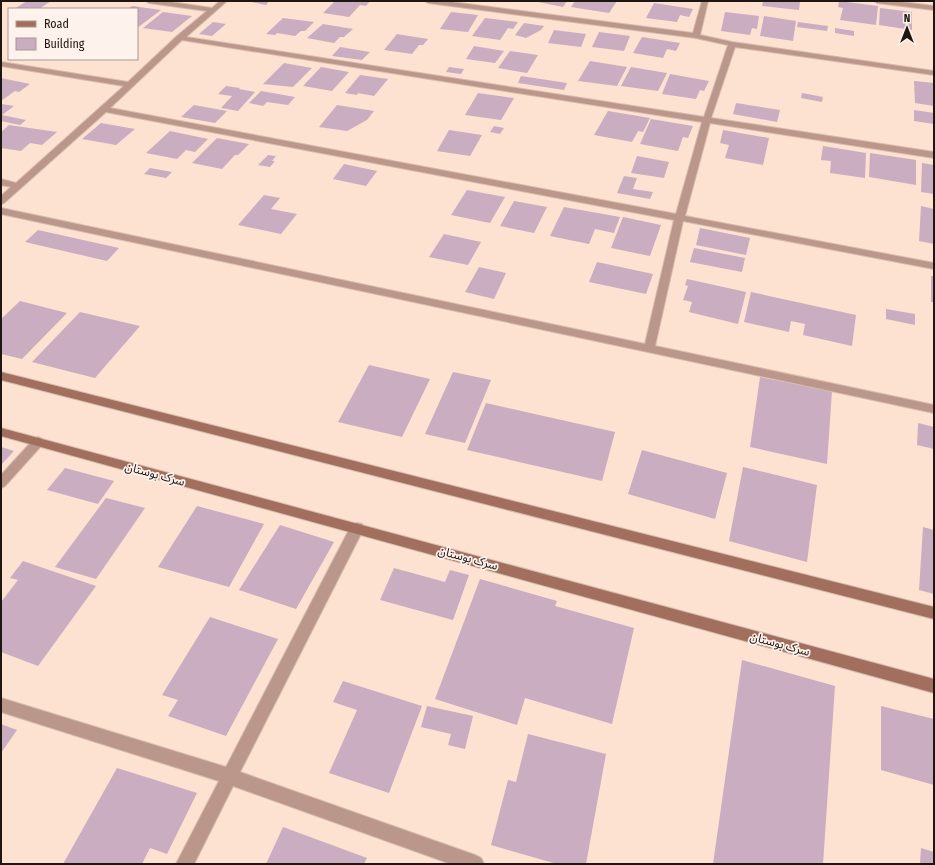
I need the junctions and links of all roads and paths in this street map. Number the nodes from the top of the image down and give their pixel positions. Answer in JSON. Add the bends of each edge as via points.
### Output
{"nodes":[{"id":1,"x":150,"y":1,"type":"edge"},
{"id":2,"x":224,"y":1,"type":"edge"},
{"id":3,"x":428,"y":1,"type":"edge"},
{"id":4,"x":705,"y":1,"type":"edge"},
{"id":5,"x":877,"y":1,"type":"edge"},
{"id":6,"x":934,"y":8,"type":"edge"},
{"id":7,"x":213,"y":10,"type":"junction"},
{"id":8,"x":696,"y":36,"type":"junction"},
{"id":9,"x":180,"y":38,"type":"junction"},
{"id":10,"x":732,"y":44,"type":"junction"},
{"id":11,"x":1,"y":64,"type":"edge"},
{"id":12,"x":934,"y":73,"type":"edge"},
{"id":13,"x":130,"y":85,"type":"junction"},
{"id":14,"x":104,"y":109,"type":"junction"},
{"id":15,"x":707,"y":118,"type":"junction"},
{"id":16,"x":934,"y":155,"type":"edge"},
{"id":17,"x":1,"y":182,"type":"edge"},
{"id":18,"x":17,"y":186,"type":"junction"},
{"id":19,"x":1,"y":200,"type":"edge"},
{"id":20,"x":1,"y":211,"type":"edge"},
{"id":21,"x":679,"y":219,"type":"junction"},
{"id":22,"x":934,"y":266,"type":"edge"},
{"id":23,"x":649,"y":349,"type":"junction"},
{"id":24,"x":1,"y":376,"type":"edge"},
{"id":25,"x":934,"y":409,"type":"edge"},
{"id":26,"x":1,"y":432,"type":"edge"},
{"id":27,"x":38,"y":442,"type":"junction"},
{"id":28,"x":1,"y":483,"type":"edge"},
{"id":29,"x":357,"y":528,"type":"junction"},
{"id":30,"x":934,"y":613,"type":"edge"},
{"id":31,"x":934,"y":686,"type":"edge"},
{"id":32,"x":1,"y":705,"type":"edge"},
{"id":33,"x":231,"y":777,"type":"junction"},
{"id":34,"x":185,"y":864,"type":"edge"},
{"id":35,"x":475,"y":864,"type":"edge"}],
"edges":[{"from":1,"to":7,"type":"street"},
{"from":2,"to":7,"type":"street"},
{"from":3,"to":8,"type":"street"},
{"from":4,"to":8,"type":"street"},
{"from":5,"to":6,"type":"street"},
{"from":7,"to":9,"type":"street"},
{"from":8,"to":10,"type":"street"},
{"from":9,"to":13,"type":"street"},
{"from":9,"to":15,"type":"street"},
{"from":10,"to":12,"type":"street"},
{"from":10,"to":15,"type":"street"},
{"from":11,"to":13,"type":"street"},
{"from":13,"to":14,"type":"street"},
{"from":14,"to":18,"type":"street"},
{"from":14,"to":21,"type":"street"},
{"from":15,"to":16,"type":"street"},
{"from":15,"to":21,"type":"street"},
{"from":17,"to":18,"type":"street"},
{"from":18,"to":19,"type":"street"},
{"from":20,"to":23,"type":"street"},
{"from":21,"to":22,"type":"street"},
{"from":21,"to":23,"type":"street"},
{"from":23,"to":25,"type":"street"},
{"from":24,"to":30,"type":"street"},
{"from":26,"to":27,"type":"street","name":"سرک بوستان"},
{"from":27,"to":28,"type":"street"},
{"from":27,"to":29,"type":"street","name":"سرک بوستان"},
{"from":29,"to":31,"type":"street","name":"سرک بوستان"},
{"from":29,"to":33,"type":"street"},
{"from":32,"to":33,"type":"street"},
{"from":33,"to":34,"type":"street"},
{"from":33,"to":35,"type":"street"}]}
